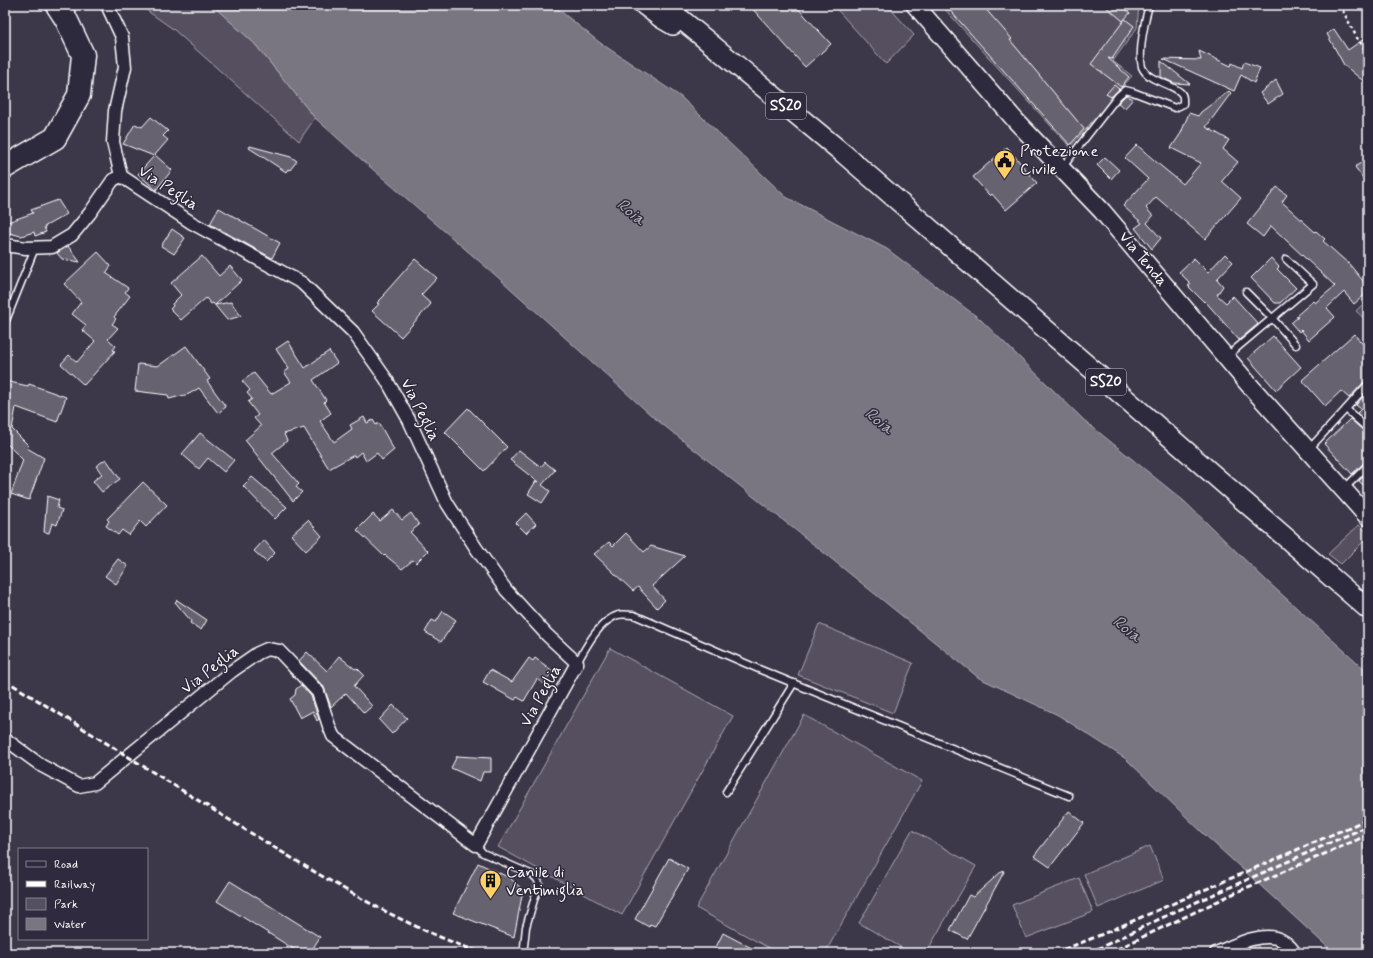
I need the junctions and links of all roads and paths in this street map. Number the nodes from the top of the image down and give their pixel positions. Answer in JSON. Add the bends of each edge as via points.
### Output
{"nodes":[{"id":1,"x":57,"y":5,"type":"edge"},
{"id":2,"x":107,"y":5,"type":"edge"},
{"id":3,"x":644,"y":5,"type":"edge"},
{"id":4,"x":664,"y":5,"type":"edge"},
{"id":5,"x":682,"y":5,"type":"edge"},
{"id":6,"x":915,"y":5,"type":"edge"},
{"id":7,"x":1149,"y":5,"type":"edge"},
{"id":8,"x":1340,"y":5,"type":"edge"},
{"id":9,"x":1368,"y":53,"type":"edge"},
{"id":10,"x":728,"y":57,"type":"junction"},
{"id":11,"x":5,"y":167,"type":"edge"},
{"id":12,"x":1062,"y":168,"type":"junction"},
{"id":13,"x":121,"y":176,"type":"junction"},
{"id":14,"x":5,"y":245,"type":"edge"},
{"id":15,"x":35,"y":248,"type":"junction"},
{"id":16,"x":1286,"y":259,"type":"dead end"},
{"id":17,"x":1246,"y":292,"type":"dead end"},
{"id":18,"x":1272,"y":318,"type":"junction"},
{"id":19,"x":5,"y":323,"type":"edge"},
{"id":20,"x":1296,"y":345,"type":"dead end"},
{"id":21,"x":1226,"y":357,"type":"junction"},
{"id":22,"x":1368,"y":384,"type":"edge"},
{"id":23,"x":1346,"y":409,"type":"junction"},
{"id":24,"x":1368,"y":429,"type":"edge"},
{"id":25,"x":1308,"y":450,"type":"junction"},
{"id":26,"x":1368,"y":465,"type":"edge"},
{"id":27,"x":1344,"y":489,"type":"junction"},
{"id":28,"x":1368,"y":517,"type":"edge"},
{"id":29,"x":1368,"y":609,"type":"edge"},
{"id":30,"x":577,"y":663,"type":"junction"},
{"id":31,"x":794,"y":683,"type":"junction"},
{"id":32,"x":5,"y":739,"type":"edge"},
{"id":33,"x":726,"y":792,"type":"dead end"},
{"id":34,"x":1069,"y":796,"type":"dead end"},
{"id":35,"x":476,"y":845,"type":"junction"},
{"id":36,"x":524,"y":946,"type":"dead end"},
{"id":37,"x":1216,"y":953,"type":"edge"},
{"id":38,"x":1295,"y":953,"type":"edge"}],
"edges":[{"from":1,"to":11,"type":"highway","via":[[83,55],[80,95],[55,138]]},
{"from":2,"to":13,"type":"street","name":"Via Peglia","via":[[122,37],[125,67],[115,111],[113,142]]},
{"from":3,"to":10,"type":"main road","via":[[661,18]]},
{"from":4,"to":10,"type":"main road","number":"SS20"},
{"from":5,"to":10,"type":"main road"},
{"from":6,"to":12,"type":"main road","name":"Via Tenda","via":[[1016,121]]},
{"from":7,"to":12,"type":"lane","via":[[1142,33],[1142,68],[1150,77],[1180,92],[1184,97],[1183,104],[1175,108],[1125,90]]},
{"from":8,"to":9,"type":"path"},
{"from":10,"to":29,"type":"main road","number":"SS20","via":[[844,154]]},
{"from":12,"to":21,"type":"main road","name":"Via Tenda","via":[[1102,211]]},
{"from":13,"to":15,"type":"street","name":"Via Peglia","via":[[113,180],[72,235],[52,246]]},
{"from":13,"to":30,"type":"street","name":"Via Peglia","via":[[192,223],[302,284],[353,332],[386,379],[409,420],[447,503],[476,548],[506,590]]},
{"from":14,"to":15,"type":"street","name":"Via Peglia"},
{"from":15,"to":19,"type":"lane"},
{"from":16,"to":18,"type":"lane","via":[[1313,284]]},
{"from":17,"to":18,"type":"lane"},
{"from":18,"to":20,"type":"lane"},
{"from":18,"to":21,"type":"lane"},
{"from":21,"to":25,"type":"main road","name":"Via Tenda"},
{"from":22,"to":23,"type":"lane"},
{"from":23,"to":24,"type":"lane"},
{"from":23,"to":25,"type":"lane"},
{"from":25,"to":27,"type":"main road","name":"Via Tenda"},
{"from":26,"to":27,"type":"lane"},
{"from":27,"to":28,"type":"main road","name":"Via Tenda"},
{"from":30,"to":31,"type":"lane","via":[[593,636],[607,622],[618,615],[634,615]]},
{"from":30,"to":35,"type":"street","name":"Via Peglia"},
{"from":31,"to":33,"type":"lane"},
{"from":31,"to":34,"type":"lane"},
{"from":32,"to":35,"type":"street","name":"Via Peglia","via":[[42,766],[79,786],[95,783],[258,653],[267,649],[279,651],[318,692],[328,726],[334,736]]},
{"from":35,"to":36,"type":"lane","via":[[483,853],[537,879],[539,884],[526,927]]},
{"from":37,"to":38,"type":"street","via":[[1261,937],[1277,938],[1290,946]]}]}
